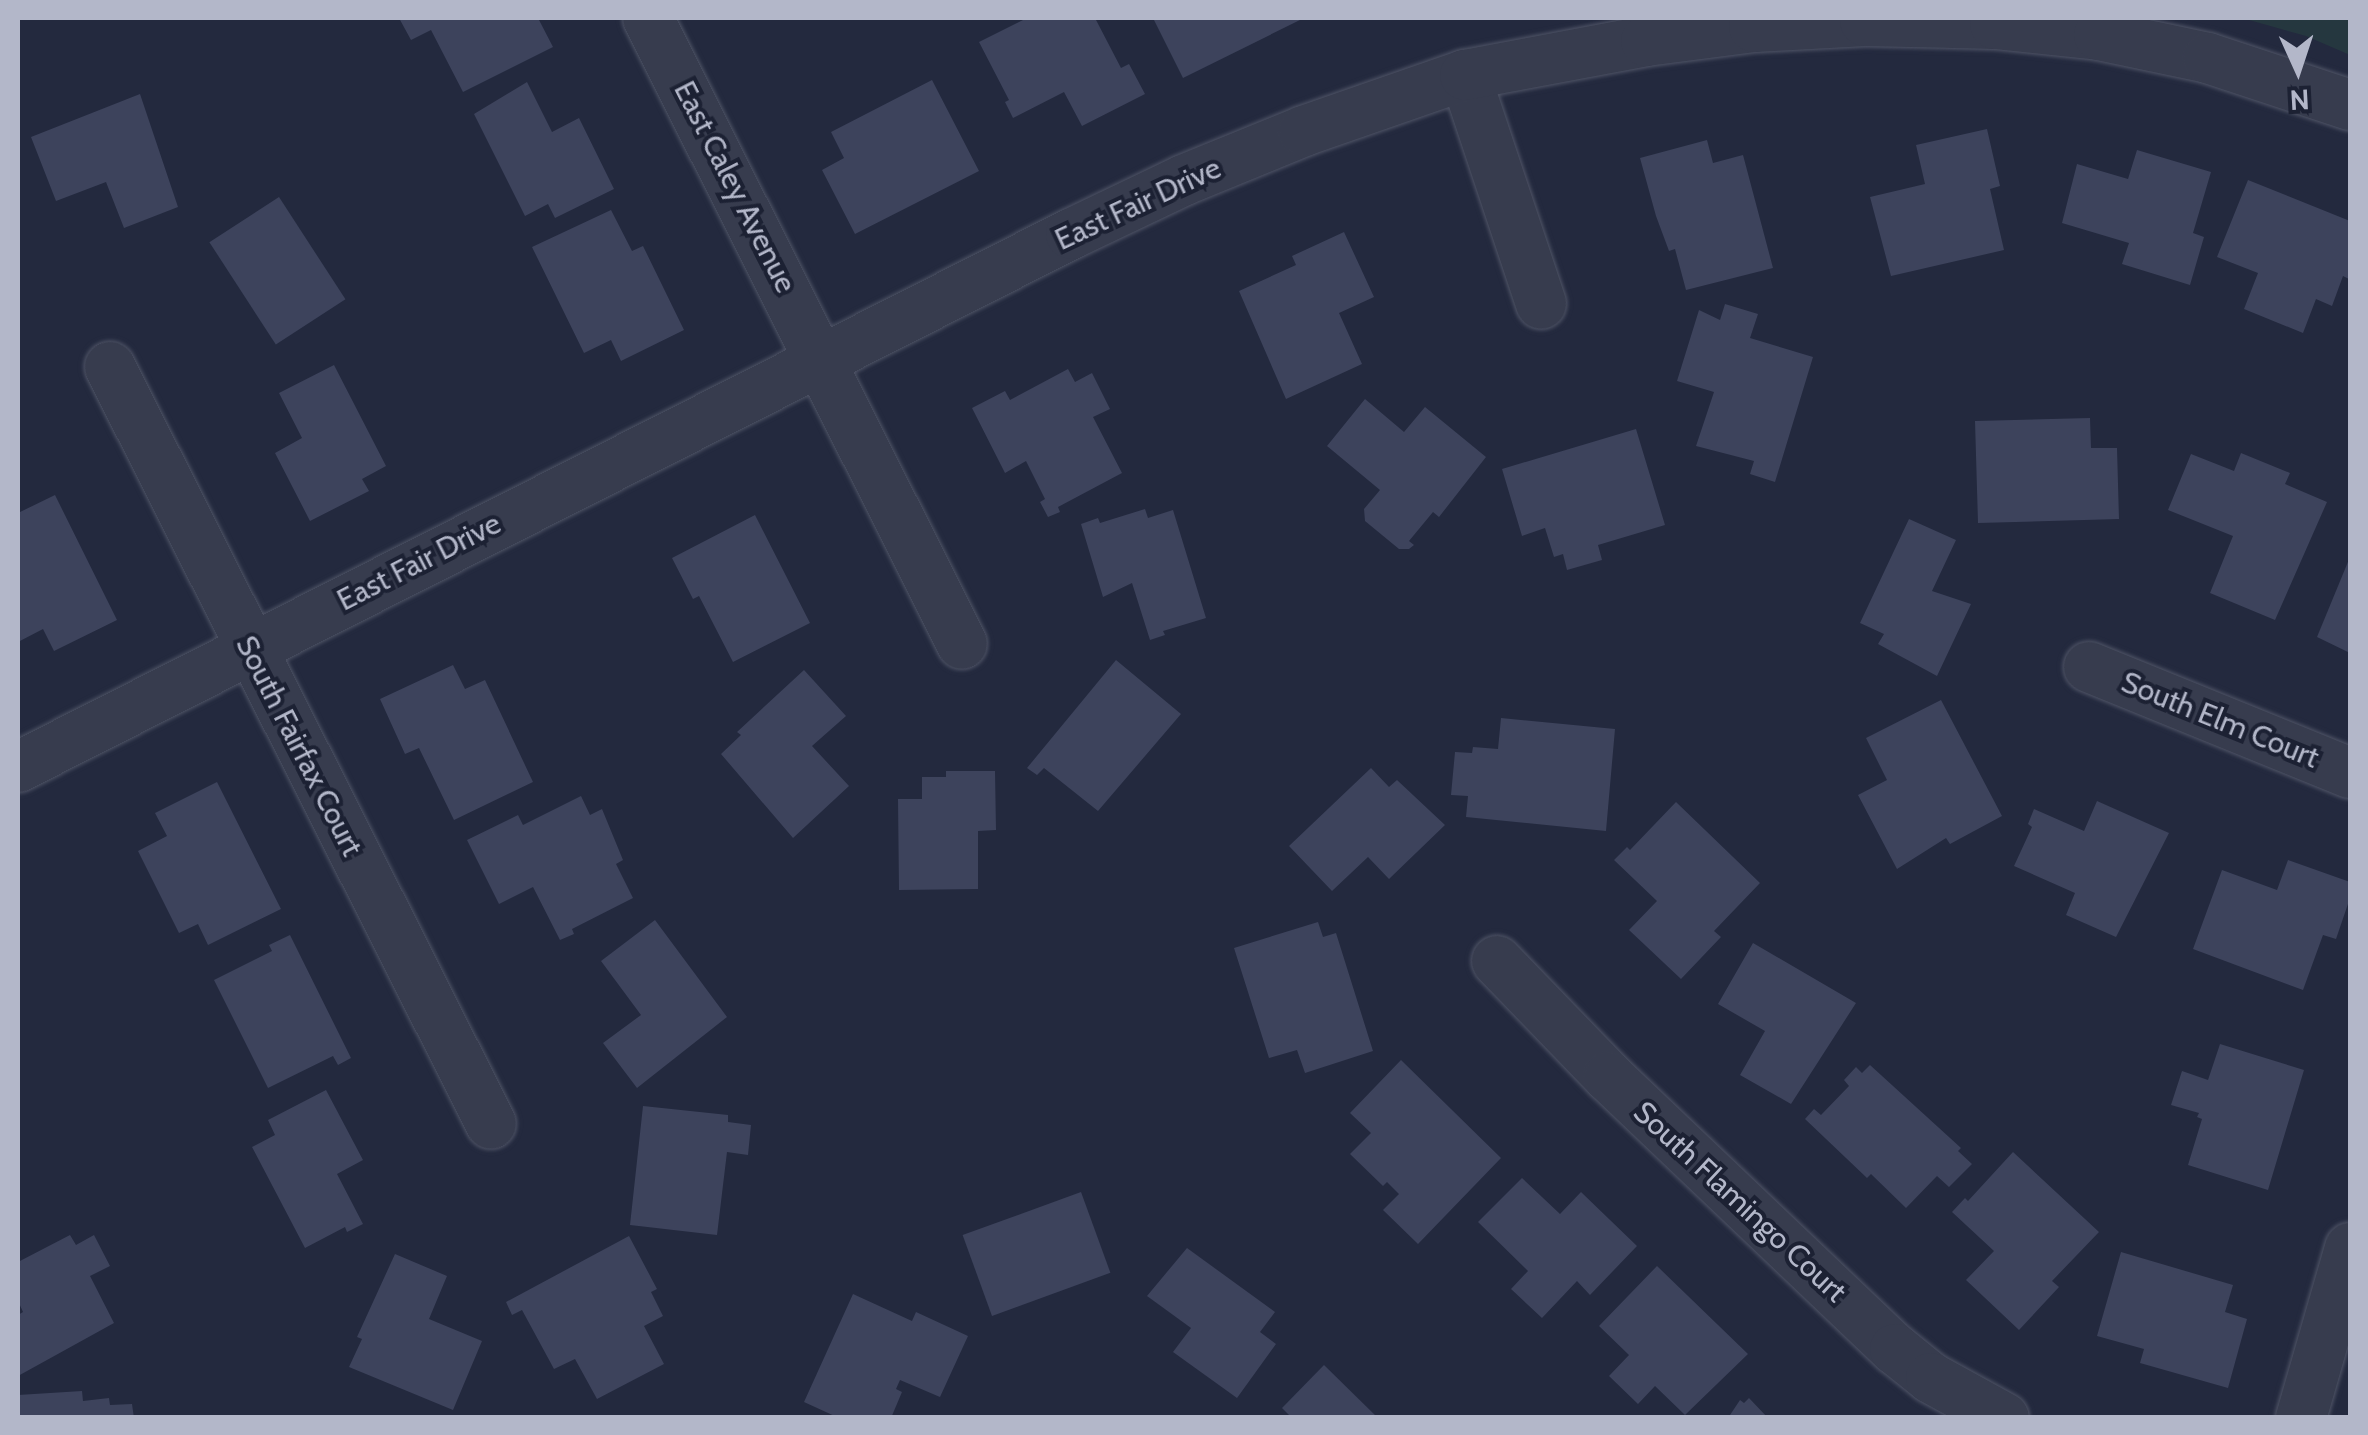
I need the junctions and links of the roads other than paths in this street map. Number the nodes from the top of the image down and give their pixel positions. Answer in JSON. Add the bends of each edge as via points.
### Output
{"nodes":[{"id":1,"x":648,"y":18,"type":"edge"},
{"id":2,"x":1465,"y":75,"type":"junction"},
{"id":3,"x":2350,"y":105,"type":"edge"},
{"id":4,"x":1541,"y":304,"type":"dead end"},
{"id":5,"x":821,"y":358,"type":"junction"},
{"id":6,"x":110,"y":366,"type":"dead end"},
{"id":7,"x":962,"y":644,"type":"dead end"},
{"id":8,"x":250,"y":649,"type":"junction"},
{"id":9,"x":2089,"y":667,"type":"dead end"},
{"id":10,"x":18,"y":767,"type":"edge"},
{"id":11,"x":2350,"y":773,"type":"edge"},
{"id":12,"x":1497,"y":960,"type":"dead end"},
{"id":13,"x":491,"y":1124,"type":"dead end"},
{"id":14,"x":2350,"y":1248,"type":"edge"},
{"id":15,"x":2004,"y":1418,"type":"edge"},
{"id":16,"x":2301,"y":1418,"type":"edge"}],
"edges":[{"from":1,"to":5,"type":"street","name":"East Caley Avenue"},
{"from":2,"to":3,"type":"street","name":"East Fair Drive","via":[[1754,27],[1995,24],[2098,35],[2208,58]]},
{"from":2,"to":4,"type":"street"},
{"from":2,"to":5,"type":"street","name":"East Fair Drive","via":[[1184,180]]},
{"from":5,"to":7,"type":"street"},
{"from":5,"to":8,"type":"street","name":"East Fair Drive"},
{"from":6,"to":8,"type":"street","name":"South Fairfax Court"},
{"from":8,"to":10,"type":"street","name":"East Fair Drive"},
{"from":8,"to":13,"type":"street","name":"South Fairfax Court"},
{"from":9,"to":11,"type":"street","name":"South Elm Court"},
{"from":12,"to":15,"type":"street","name":"South Flamingo Court","via":[[1609,1078],[1895,1349],[1931,1378]]},
{"from":14,"to":16,"type":"street"}]}
